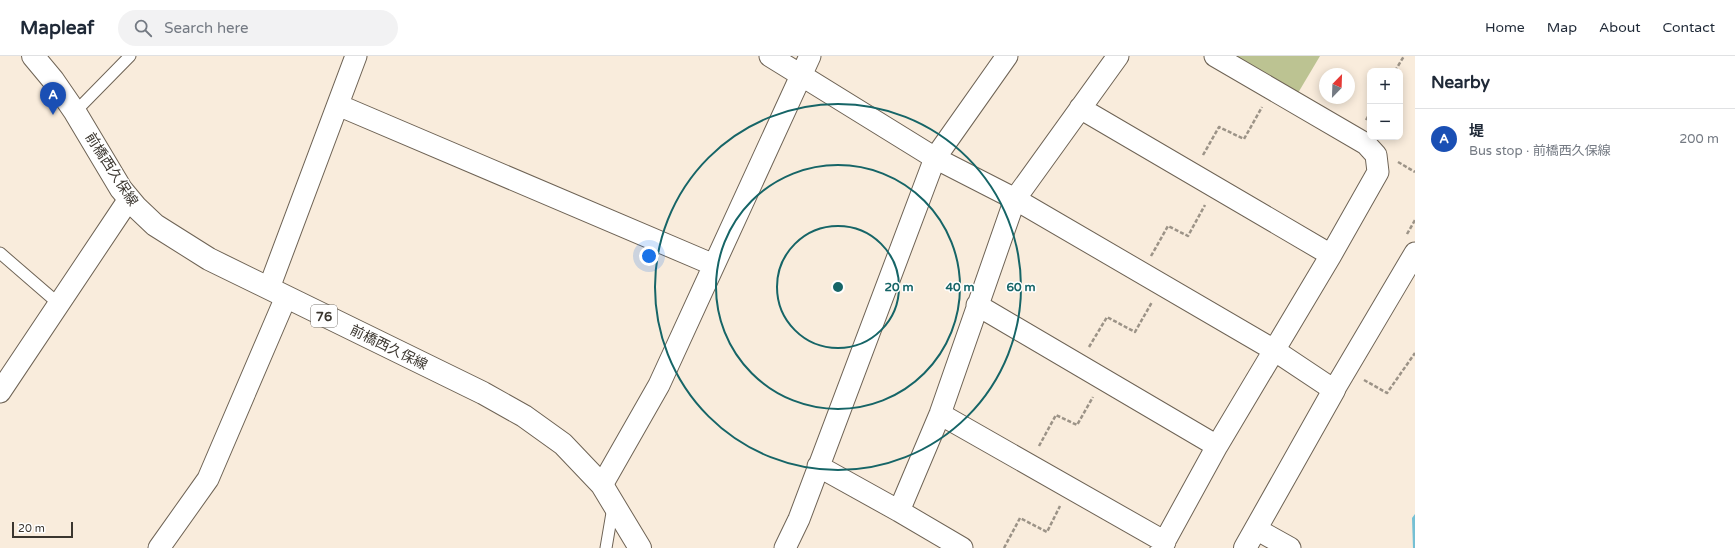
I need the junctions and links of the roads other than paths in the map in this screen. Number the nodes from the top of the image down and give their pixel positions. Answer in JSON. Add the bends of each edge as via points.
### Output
{"nodes":[{"id":1,"x":33,"y":56,"type":"edge"},
{"id":2,"x":130,"y":56,"type":"edge"},
{"id":3,"x":356,"y":56,"type":"edge"},
{"id":4,"x":770,"y":56,"type":"edge"},
{"id":5,"x":810,"y":56,"type":"edge"},
{"id":6,"x":1007,"y":56,"type":"edge"},
{"id":7,"x":1118,"y":56,"type":"edge"},
{"id":8,"x":1215,"y":56,"type":"edge"},
{"id":9,"x":800,"y":76,"type":"junction"},
{"id":10,"x":338,"y":105,"type":"junction"},
{"id":11,"x":1080,"y":108,"type":"junction"},
{"id":12,"x":75,"y":112,"type":"junction"},
{"id":13,"x":935,"y":158,"type":"junction"},
{"id":14,"x":129,"y":199,"type":"junction"},
{"id":15,"x":1015,"y":199,"type":"junction"},
{"id":16,"x":0,"y":253,"type":"edge"},
{"id":17,"x":1415,"y":253,"type":"edge"},
{"id":18,"x":1331,"y":255,"type":"junction"},
{"id":19,"x":714,"y":265,"type":"junction"},
{"id":20,"x":278,"y":293,"type":"junction"},
{"id":21,"x":59,"y":304,"type":"junction"},
{"id":22,"x":977,"y":305,"type":"junction"},
{"id":23,"x":1274,"y":350,"type":"junction"},
{"id":24,"x":1334,"y":390,"type":"junction"},
{"id":25,"x":0,"y":392,"type":"edge"},
{"id":26,"x":940,"y":414,"type":"junction"},
{"id":27,"x":1217,"y":446,"type":"junction"},
{"id":28,"x":818,"y":466,"type":"junction"},
{"id":29,"x":602,"y":484,"type":"junction"},
{"id":30,"x":614,"y":503,"type":"junction"},
{"id":31,"x":899,"y":510,"type":"junction"},
{"id":32,"x":1256,"y":529,"type":"junction"},
{"id":33,"x":1163,"y":545,"type":"edge"},
{"id":34,"x":159,"y":548,"type":"edge"},
{"id":35,"x":606,"y":548,"type":"edge"},
{"id":36,"x":640,"y":548,"type":"edge"},
{"id":37,"x":785,"y":548,"type":"edge"},
{"id":38,"x":962,"y":548,"type":"edge"},
{"id":39,"x":1245,"y":548,"type":"edge"},
{"id":40,"x":1290,"y":548,"type":"edge"}],
"edges":[{"from":1,"to":12,"type":"main road","name":"前橋西久保線","number":"76"},
{"from":2,"to":12,"type":"lane"},
{"from":3,"to":10,"type":"street"},
{"from":4,"to":9,"type":"street"},
{"from":5,"to":9,"type":"street"},
{"from":6,"to":13,"type":"street"},
{"from":7,"to":11,"type":"street"},
{"from":8,"to":18,"type":"street","via":[[1366,144],[1376,155],[1378,172]]},
{"from":9,"to":13,"type":"street"},
{"from":9,"to":19,"type":"street"},
{"from":10,"to":19,"type":"street"},
{"from":10,"to":20,"type":"street"},
{"from":11,"to":15,"type":"street"},
{"from":11,"to":18,"type":"street"},
{"from":12,"to":14,"type":"main road","name":"前橋西久保線","number":"76"},
{"from":13,"to":15,"type":"street"},
{"from":13,"to":28,"type":"street"},
{"from":14,"to":20,"type":"main road","name":"前橋西久保線","number":"76","via":[[155,225],[209,259]]},
{"from":14,"to":21,"type":"street"},
{"from":15,"to":22,"type":"street"},
{"from":15,"to":23,"type":"street"},
{"from":16,"to":21,"type":"lane"},
{"from":17,"to":24,"type":"street"},
{"from":18,"to":23,"type":"street"},
{"from":19,"to":29,"type":"street","via":[[659,385]]},
{"from":20,"to":29,"type":"main road","name":"前橋西久保線","number":"76","via":[[483,393],[524,416],[563,444]]},
{"from":20,"to":34,"type":"street","via":[[208,479]]},
{"from":21,"to":25,"type":"street"},
{"from":22,"to":26,"type":"street"},
{"from":22,"to":27,"type":"street"},
{"from":23,"to":24,"type":"street"},
{"from":23,"to":27,"type":"street"},
{"from":24,"to":32,"type":"main road"},
{"from":26,"to":31,"type":"street"},
{"from":26,"to":33,"type":"street","via":[[1070,488]]},
{"from":27,"to":33,"type":"street"},
{"from":28,"to":31,"type":"street"},
{"from":28,"to":37,"type":"street","via":[[799,519]]},
{"from":29,"to":30,"type":"main road","name":"前橋西久保線","number":"76"},
{"from":30,"to":35,"type":"lane"},
{"from":30,"to":36,"type":"main road","name":"前橋西久保線","number":"76"},
{"from":31,"to":38,"type":"street"},
{"from":32,"to":39,"type":"main road"},
{"from":32,"to":40,"type":"street"}]}
